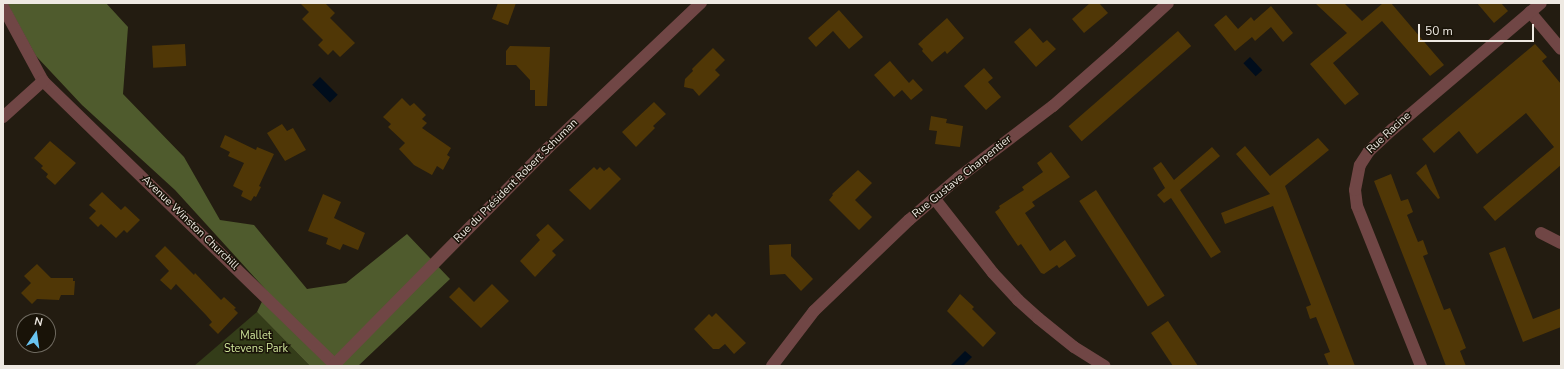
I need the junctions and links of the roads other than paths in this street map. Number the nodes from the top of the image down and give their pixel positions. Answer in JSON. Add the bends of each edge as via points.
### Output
{"nodes":[{"id":1,"x":701,"y":3,"type":"edge"},
{"id":2,"x":1168,"y":3,"type":"edge"},
{"id":3,"x":1541,"y":3,"type":"edge"},
{"id":4,"x":3,"y":7,"type":"edge"},
{"id":5,"x":1530,"y":12,"type":"junction"},
{"id":6,"x":1561,"y":49,"type":"edge"},
{"id":7,"x":43,"y":81,"type":"junction"},
{"id":8,"x":3,"y":117,"type":"edge"},
{"id":9,"x":934,"y":198,"type":"junction"},
{"id":10,"x":1541,"y":233,"type":"dead end"},
{"id":11,"x":1561,"y":243,"type":"edge"},
{"id":12,"x":336,"y":365,"type":"edge"},
{"id":13,"x":772,"y":366,"type":"edge"},
{"id":14,"x":1104,"y":366,"type":"edge"},
{"id":15,"x":1421,"y":366,"type":"edge"}],
"edges":[{"from":1,"to":12,"type":"street","name":"Rue du Président Robert Schuman","via":[[548,148]]},
{"from":2,"to":9,"type":"street","name":"Rue Gustave Charpentier","via":[[1053,106]]},
{"from":3,"to":5,"type":"street","name":"Rue Racine"},
{"from":4,"to":7,"type":"street","name":"Avenue Winston Churchill"},
{"from":5,"to":6,"type":"street"},
{"from":5,"to":15,"type":"street","name":"Rue Racine","via":[[1377,144],[1364,158],[1358,171],[1355,190],[1360,214]]},
{"from":7,"to":8,"type":"street"},
{"from":7,"to":12,"type":"street","name":"Avenue Winston Churchill"},
{"from":9,"to":13,"type":"street","name":"Rue Gustave Charpentier","via":[[833,292]]},
{"from":9,"to":14,"type":"street","via":[[993,273],[1018,300],[1057,333]]},
{"from":10,"to":11,"type":"street"}]}
